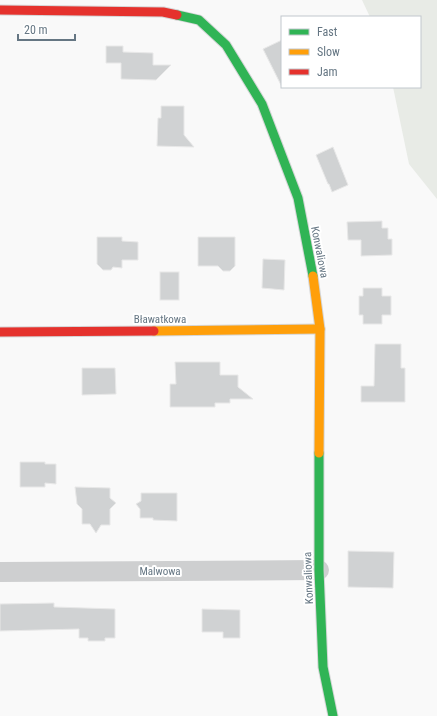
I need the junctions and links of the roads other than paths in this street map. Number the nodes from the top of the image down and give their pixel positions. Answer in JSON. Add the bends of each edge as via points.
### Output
{"nodes":[{"id":1,"x":0,"y":10,"type":"edge"},
{"id":2,"x":320,"y":330,"type":"junction"},
{"id":3,"x":0,"y":332,"type":"edge"},
{"id":4,"x":319,"y":570,"type":"junction"},
{"id":5,"x":0,"y":572,"type":"edge"},
{"id":6,"x":333,"y":716,"type":"edge"}],
"edges":[{"from":1,"to":2,"type":"street","name":"Konwaliowa","via":[[163,12],[199,20],[226,45],[262,104],[298,198],[313,273]]},
{"from":2,"to":3,"type":"street","name":"Bławatkowa"},
{"from":2,"to":4,"type":"street","name":"Konwaliowa"},
{"from":4,"to":5,"type":"street","name":"Malwowa"},
{"from":4,"to":6,"type":"street","name":"Konwaliowa","via":[[324,667]]}]}
